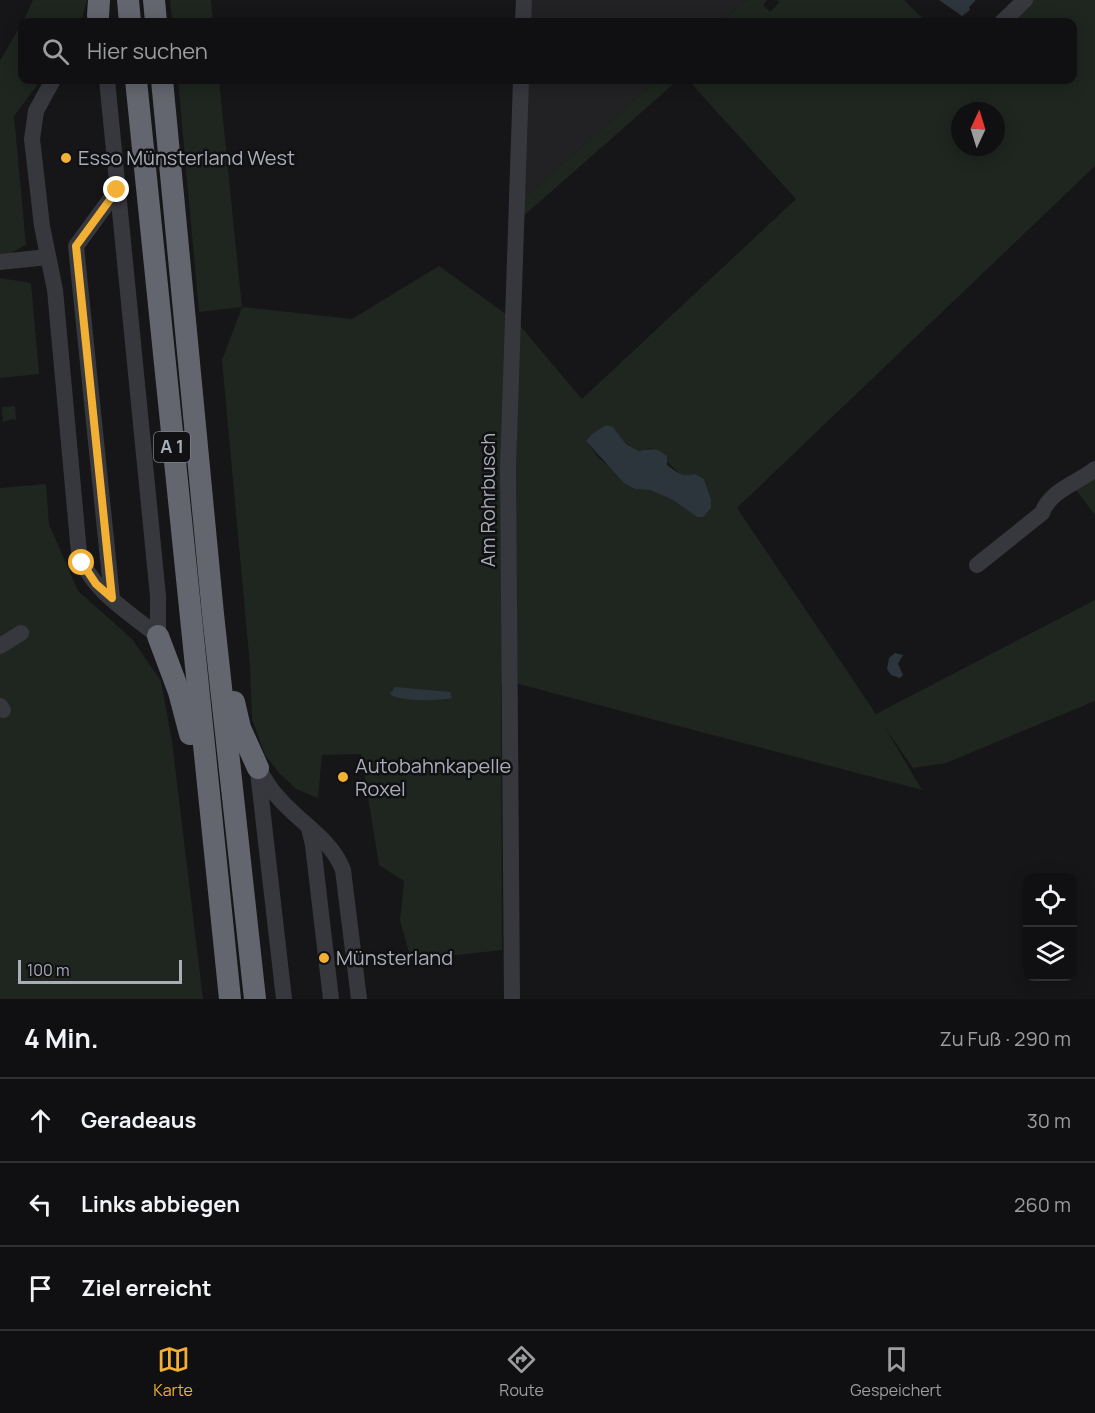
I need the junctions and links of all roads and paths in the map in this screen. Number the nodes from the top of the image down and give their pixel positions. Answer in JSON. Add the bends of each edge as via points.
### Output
{"nodes":[{"id":1,"x":128,"y":0,"type":"edge"},
{"id":2,"x":154,"y":0,"type":"edge"},
{"id":3,"x":524,"y":0,"type":"edge"},
{"id":4,"x":1025,"y":0,"type":"edge"},
{"id":5,"x":130,"y":18,"type":"edge"},
{"id":6,"x":156,"y":18,"type":"edge"},
{"id":7,"x":523,"y":18,"type":"edge"},
{"id":8,"x":1006,"y":18,"type":"edge"},
{"id":9,"x":51,"y":84,"type":"edge"},
{"id":10,"x":107,"y":84,"type":"edge"},
{"id":11,"x":136,"y":84,"type":"edge"},
{"id":12,"x":162,"y":84,"type":"edge"},
{"id":13,"x":521,"y":84,"type":"edge"},
{"id":14,"x":117,"y":190,"type":"junction"},
{"id":15,"x":48,"y":257,"type":"junction"},
{"id":16,"x":0,"y":262,"type":"edge"},
{"id":17,"x":1095,"y":469,"type":"edge"},
{"id":18,"x":977,"y":565,"type":"dead end"},
{"id":19,"x":112,"y":598,"type":"junction"},
{"id":20,"x":213,"y":614,"type":"junction"},
{"id":21,"x":21,"y":633,"type":"dead end"},
{"id":22,"x":158,"y":636,"type":"junction"},
{"id":23,"x":0,"y":646,"type":"edge"},
{"id":24,"x":258,"y":768,"type":"junction"},
{"id":25,"x":210,"y":814,"type":"junction"},
{"id":26,"x":309,"y":828,"type":"junction"},
{"id":27,"x":230,"y":999,"type":"edge"},
{"id":28,"x":255,"y":999,"type":"edge"},
{"id":29,"x":284,"y":999,"type":"edge"},
{"id":30,"x":331,"y":999,"type":"edge"},
{"id":31,"x":358,"y":999,"type":"edge"},
{"id":32,"x":512,"y":999,"type":"edge"}],
"edges":[{"from":1,"to":5,"type":"highway"},
{"from":2,"to":6,"type":"highway"},
{"from":3,"to":7,"type":"street"},
{"from":4,"to":8,"type":"street"},
{"from":9,"to":15,"type":"street","via":[[39,104],[33,128]]},
{"from":10,"to":14,"type":"street"},
{"from":11,"to":25,"type":"highway","number":"A 1"},
{"from":12,"to":20,"type":"highway","number":"A 1"},
{"from":13,"to":32,"type":"street","name":"Am Rohrbusch","via":[[508,468]]},
{"from":14,"to":19,"type":"street","via":[[76,246]]},
{"from":14,"to":22,"type":"street","via":[[157,585]]},
{"from":15,"to":16,"type":"street"},
{"from":15,"to":19,"type":"street","via":[[55,290],[80,554],[92,579]]},
{"from":17,"to":18,"type":"street","via":[[1081,481],[1066,486],[1045,505],[1042,513]]},
{"from":19,"to":22,"type":"street"},
{"from":20,"to":24,"type":"highway","via":[[240,728]]},
{"from":20,"to":28,"type":"highway","number":"A 1"},
{"from":21,"to":23,"type":"street"},
{"from":22,"to":25,"type":"highway","via":[[184,711]]},
{"from":24,"to":26,"type":"street","via":[[276,796]]},
{"from":24,"to":29,"type":"street"},
{"from":25,"to":27,"type":"highway","number":"A 1"},
{"from":26,"to":30,"type":"street"},
{"from":26,"to":31,"type":"street","via":[[333,849],[343,870]]}]}
